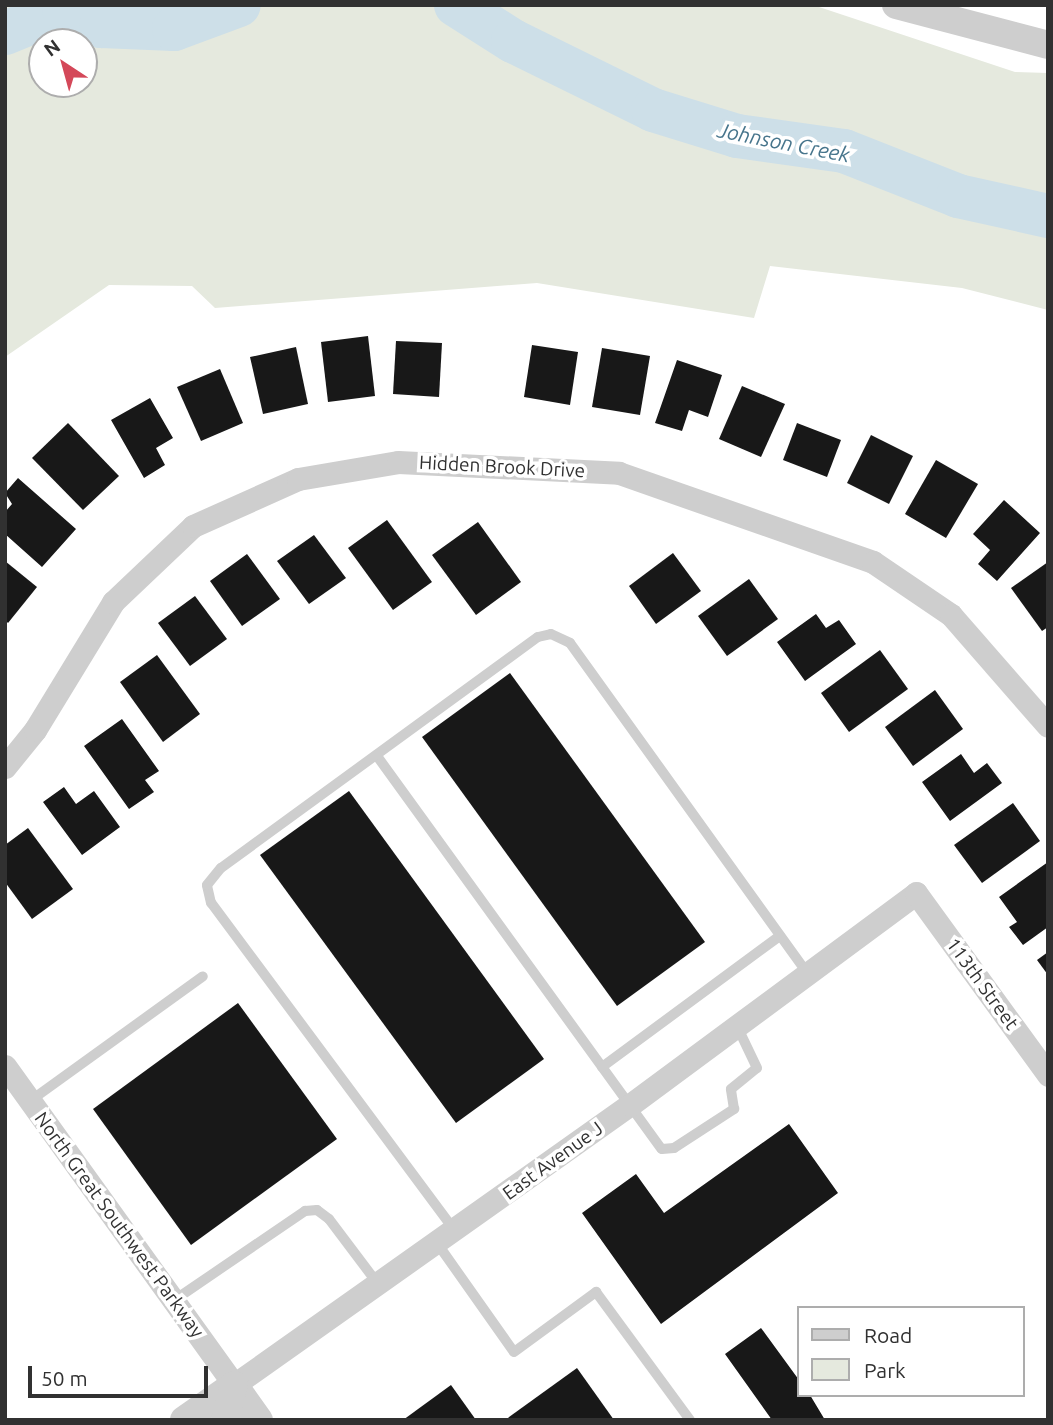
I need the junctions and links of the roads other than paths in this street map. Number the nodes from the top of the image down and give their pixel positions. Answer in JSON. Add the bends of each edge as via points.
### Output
{"nodes":[{"id":1,"x":896,"y":5,"type":"edge"},
{"id":2,"x":1048,"y":45,"type":"edge"},
{"id":3,"x":1048,"y":726,"type":"edge"},
{"id":4,"x":377,"y":756,"type":"junction"},
{"id":5,"x":5,"y":767,"type":"edge"},
{"id":6,"x":916,"y":893,"type":"joint"},
{"id":7,"x":780,"y":936,"type":"junction"},
{"id":8,"x":807,"y":973,"type":"junction"},
{"id":9,"x":203,"y":976,"type":"dead end"},
{"id":10,"x":737,"y":1026,"type":"junction"},
{"id":11,"x":5,"y":1066,"type":"edge"},
{"id":12,"x":602,"y":1068,"type":"junction"},
{"id":13,"x":1048,"y":1075,"type":"edge"},
{"id":14,"x":30,"y":1101,"type":"junction"},
{"id":15,"x":630,"y":1105,"type":"junction"},
{"id":16,"x":446,"y":1237,"type":"junction"},
{"id":17,"x":378,"y":1284,"type":"junction"},
{"id":18,"x":173,"y":1301,"type":"junction"},
{"id":19,"x":234,"y":1385,"type":"junction"},
{"id":20,"x":184,"y":1420,"type":"edge"},
{"id":21,"x":225,"y":1420,"type":"edge"},
{"id":22,"x":259,"y":1420,"type":"edge"},
{"id":23,"x":690,"y":1420,"type":"edge"}],
"edges":[{"from":1,"to":2,"type":"street"},
{"from":3,"to":5,"type":"street","name":"Hidden Brook Drive","via":[[951,615],[873,562],[620,473],[398,462],[298,479],[193,526],[113,602],[35,730]]},
{"from":4,"to":7,"type":"lane","via":[[538,637],[558,636],[570,643]]},
{"from":4,"to":12,"type":"lane"},
{"from":4,"to":16,"type":"lane","via":[[221,868],[210,878],[207,893]]},
{"from":6,"to":8,"type":"street","name":"East Avenue J"},
{"from":6,"to":13,"type":"street","name":"113th Street"},
{"from":7,"to":8,"type":"lane"},
{"from":7,"to":12,"type":"lane"},
{"from":8,"to":10,"type":"street","name":"East Avenue J"},
{"from":9,"to":14,"type":"lane"},
{"from":10,"to":15,"type":"street","name":"East Avenue J"},
{"from":10,"to":15,"type":"lane","via":[[757,1068],[731,1089],[734,1109],[674,1148],[663,1149]]},
{"from":11,"to":14,"type":"street","name":"North Great Southwest Parkway"},
{"from":12,"to":15,"type":"lane"},
{"from":14,"to":18,"type":"street","name":"North Great Southwest Parkway"},
{"from":15,"to":16,"type":"street","name":"East Avenue J"},
{"from":16,"to":17,"type":"street","name":"East Avenue J"},
{"from":16,"to":23,"type":"lane","via":[[514,1352],[597,1292]]},
{"from":17,"to":18,"type":"lane","via":[[329,1219],[317,1210],[305,1210]]},
{"from":17,"to":19,"type":"street","name":"East Avenue J"},
{"from":18,"to":19,"type":"street","name":"North Great Southwest Parkway"},
{"from":19,"to":20,"type":"street","name":"East Avenue J"},
{"from":19,"to":21,"type":"street"},
{"from":19,"to":22,"type":"street","name":"North Great Southwest Parkway"}]}
